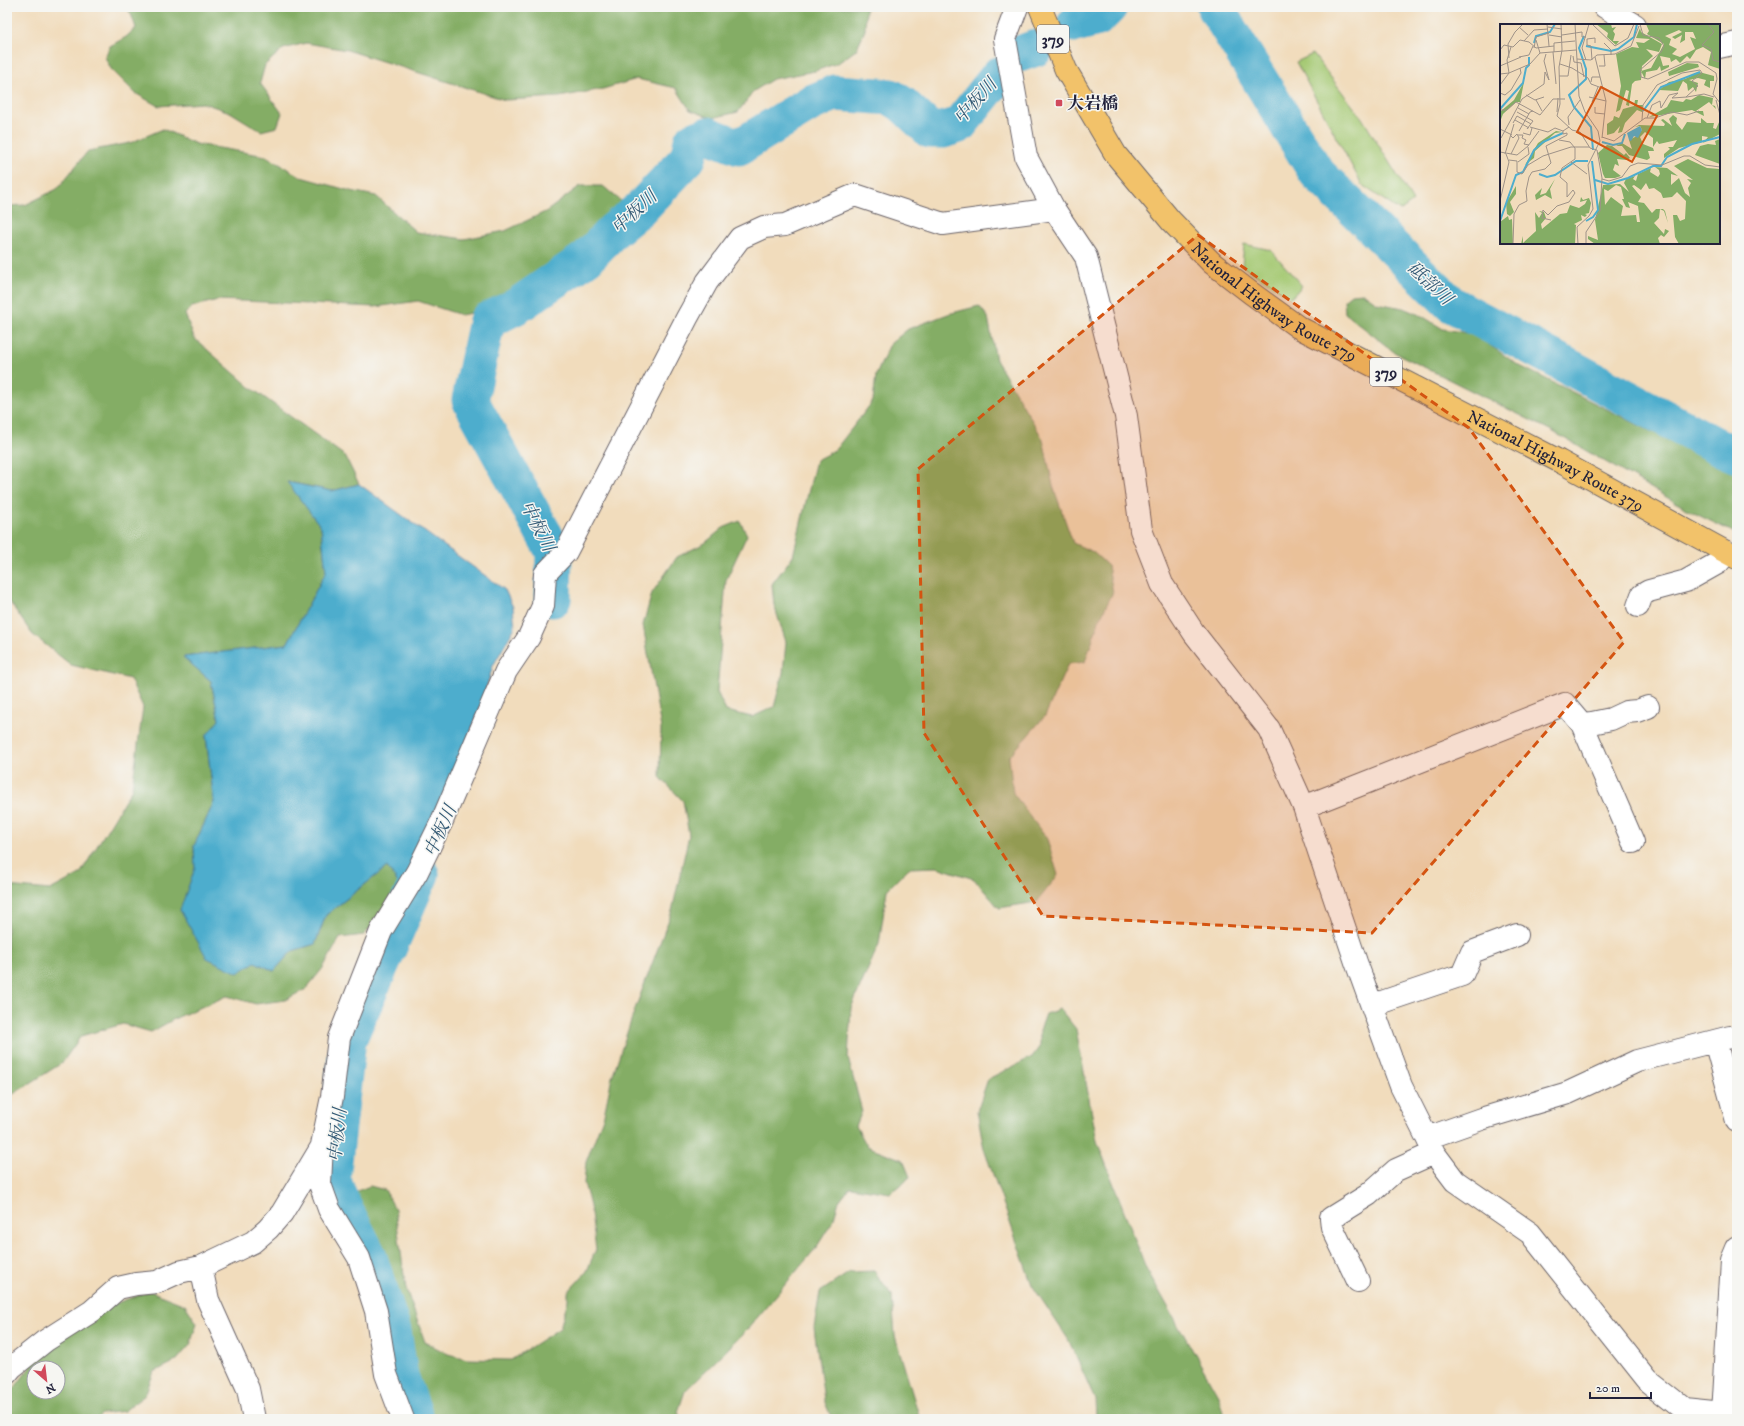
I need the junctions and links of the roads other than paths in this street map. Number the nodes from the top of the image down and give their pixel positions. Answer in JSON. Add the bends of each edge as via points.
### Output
{"nodes":[{"id":1,"x":1017,"y":7,"type":"edge"},
{"id":2,"x":1040,"y":7,"type":"edge"},
{"id":3,"x":1605,"y":7,"type":"edge"},
{"id":4,"x":1633,"y":24,"type":"edge"},
{"id":5,"x":1737,"y":43,"type":"edge"},
{"id":6,"x":1720,"y":48,"type":"edge"},
{"id":7,"x":1054,"y":209,"type":"junction"},
{"id":8,"x":1732,"y":555,"type":"edge"},
{"id":9,"x":1638,"y":606,"type":"dead end"},
{"id":10,"x":1648,"y":707,"type":"dead end"},
{"id":11,"x":1582,"y":724,"type":"junction"},
{"id":12,"x":1304,"y":807,"type":"junction"},
{"id":13,"x":1633,"y":842,"type":"dead end"},
{"id":14,"x":1517,"y":935,"type":"dead end"},
{"id":15,"x":1373,"y":1005,"type":"junction"},
{"id":16,"x":1737,"y":1038,"type":"edge"},
{"id":17,"x":1715,"y":1041,"type":"junction"},
{"id":18,"x":1737,"y":1121,"type":"edge"},
{"id":19,"x":322,"y":1145,"type":"junction"},
{"id":20,"x":1431,"y":1145,"type":"junction"},
{"id":21,"x":1737,"y":1248,"type":"edge"},
{"id":22,"x":201,"y":1267,"type":"junction"},
{"id":23,"x":1358,"y":1281,"type":"dead end"},
{"id":24,"x":7,"y":1373,"type":"edge"},
{"id":25,"x":1737,"y":1390,"type":"edge"},
{"id":26,"x":1726,"y":1416,"type":"edge"},
{"id":27,"x":254,"y":1419,"type":"edge"},
{"id":28,"x":403,"y":1419,"type":"edge"}],
"edges":[{"from":1,"to":7,"type":"street","via":[[1005,39],[1012,85],[1026,156]]},
{"from":2,"to":8,"type":"highway","name":"National Highway Route 379","number":"379","via":[[1066,70],[1116,155],[1171,222],[1212,263],[1298,327],[1552,457]]},
{"from":3,"to":4,"type":"street"},
{"from":5,"to":6,"type":"street"},
{"from":7,"to":12,"type":"street","via":[[1086,257],[1126,416],[1141,530],[1162,584],[1194,632],[1269,729]]},
{"from":7,"to":19,"type":"street","via":[[943,224],[855,195],[785,225],[764,227],[740,238],[725,257],[707,282],[687,318],[566,552],[545,574],[543,606],[532,630],[506,672],[442,821],[417,872],[381,931],[339,1038],[332,1098]]},
{"from":8,"to":9,"type":"street","via":[[1686,581],[1649,591],[1642,595]]},
{"from":10,"to":11,"type":"street","via":[[1626,712],[1611,719]]},
{"from":11,"to":12,"type":"street","via":[[1565,704]]},
{"from":11,"to":13,"type":"street"},
{"from":12,"to":15,"type":"street"},
{"from":14,"to":15,"type":"street","via":[[1472,952],[1462,975]]},
{"from":15,"to":20,"type":"street","via":[[1401,1086]]},
{"from":16,"to":17,"type":"street"},
{"from":17,"to":18,"type":"street"},
{"from":17,"to":20,"type":"street","via":[[1637,1061],[1568,1093],[1481,1119]]},
{"from":19,"to":22,"type":"street","via":[[282,1214],[268,1229],[253,1242]]},
{"from":19,"to":28,"type":"street","via":[[320,1184],[329,1209],[359,1258],[376,1311],[386,1374]]},
{"from":20,"to":23,"type":"street","via":[[1396,1170],[1368,1195],[1331,1218],[1332,1227]]},
{"from":20,"to":26,"type":"street","via":[[1455,1181],[1530,1233],[1646,1379],[1684,1410]]},
{"from":21,"to":26,"type":"street","via":[[1732,1260]]},
{"from":22,"to":24,"type":"street","via":[[179,1272],[158,1282],[118,1288],[92,1311],[45,1341]]},
{"from":22,"to":27,"type":"street","via":[[208,1300],[248,1389]]},
{"from":25,"to":26,"type":"street"}]}
